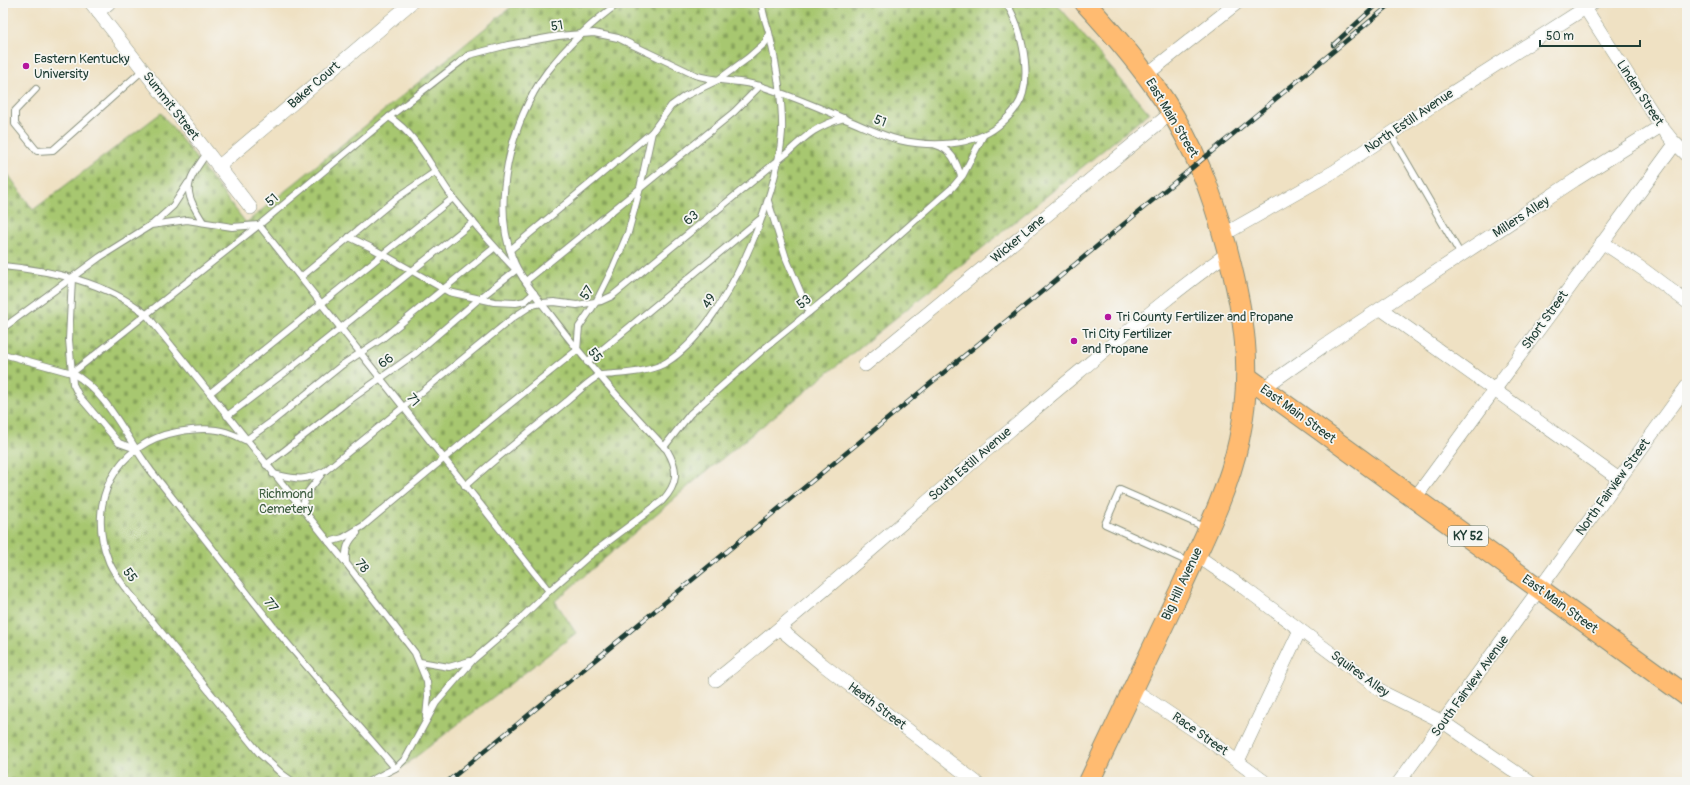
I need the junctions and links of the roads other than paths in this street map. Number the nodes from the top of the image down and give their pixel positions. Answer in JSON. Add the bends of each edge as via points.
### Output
{"nodes":[{"id":1,"x":109,"y":3,"type":"edge"},
{"id":2,"x":411,"y":3,"type":"edge"},
{"id":3,"x":619,"y":3,"type":"edge"},
{"id":4,"x":762,"y":3,"type":"edge"},
{"id":5,"x":1006,"y":3,"type":"edge"},
{"id":6,"x":1237,"y":3,"type":"edge"},
{"id":7,"x":1089,"y":4,"type":"edge"},
{"id":8,"x":1589,"y":5,"type":"edge"},
{"id":9,"x":94,"y":7,"type":"edge"},
{"id":10,"x":769,"y":33,"type":"junction"},
{"id":11,"x":582,"y":34,"type":"junction"},
{"id":12,"x":143,"y":70,"type":"junction"},
{"id":13,"x":1146,"y":75,"type":"junction"},
{"id":14,"x":718,"y":80,"type":"junction"},
{"id":15,"x":760,"y":86,"type":"junction"},
{"id":16,"x":36,"y":89,"type":"dead end"},
{"id":17,"x":781,"y":94,"type":"junction"},
{"id":18,"x":1171,"y":113,"type":"junction"},
{"id":19,"x":388,"y":117,"type":"junction"},
{"id":20,"x":844,"y":118,"type":"junction"},
{"id":21,"x":1661,"y":126,"type":"junction"},
{"id":22,"x":652,"y":132,"type":"junction"},
{"id":23,"x":1390,"y":133,"type":"junction"},
{"id":24,"x":983,"y":136,"type":"junction"},
{"id":25,"x":933,"y":144,"type":"junction"},
{"id":26,"x":1675,"y":144,"type":"junction"},
{"id":27,"x":207,"y":153,"type":"junction"},
{"id":28,"x":1687,"y":155,"type":"edge"},
{"id":29,"x":778,"y":161,"type":"junction"},
{"id":30,"x":218,"y":167,"type":"junction"},
{"id":31,"x":435,"y":172,"type":"junction"},
{"id":32,"x":961,"y":176,"type":"junction"},
{"id":33,"x":190,"y":180,"type":"junction"},
{"id":34,"x":640,"y":188,"type":"junction"},
{"id":35,"x":453,"y":198,"type":"junction"},
{"id":36,"x":768,"y":201,"type":"junction"},
{"id":37,"x":251,"y":208,"type":"dead end"},
{"id":38,"x":761,"y":217,"type":"junction"},
{"id":39,"x":203,"y":222,"type":"junction"},
{"id":40,"x":473,"y":222,"type":"junction"},
{"id":41,"x":151,"y":225,"type":"junction"},
{"id":42,"x":258,"y":225,"type":"junction"},
{"id":43,"x":349,"y":237,"type":"junction"},
{"id":44,"x":1602,"y":242,"type":"junction"},
{"id":45,"x":1225,"y":244,"type":"junction"},
{"id":46,"x":494,"y":248,"type":"junction"},
{"id":47,"x":510,"y":250,"type":"junction"},
{"id":48,"x":382,"y":254,"type":"junction"},
{"id":49,"x":1461,"y":255,"type":"junction"},
{"id":50,"x":3,"y":266,"type":"edge"},
{"id":51,"x":516,"y":270,"type":"junction"},
{"id":52,"x":411,"y":272,"type":"junction"},
{"id":53,"x":301,"y":277,"type":"junction"},
{"id":54,"x":72,"y":278,"type":"junction"},
{"id":55,"x":526,"y":281,"type":"junction"},
{"id":56,"x":443,"y":289,"type":"junction"},
{"id":57,"x":534,"y":292,"type":"junction"},
{"id":58,"x":479,"y":299,"type":"junction"},
{"id":59,"x":596,"y":302,"type":"junction"},
{"id":60,"x":1687,"y":302,"type":"edge"},
{"id":61,"x":542,"y":303,"type":"junction"},
{"id":62,"x":321,"y":304,"type":"junction"},
{"id":63,"x":1381,"y":309,"type":"junction"},
{"id":64,"x":808,"y":312,"type":"junction"},
{"id":65,"x":146,"y":314,"type":"junction"},
{"id":66,"x":3,"y":328,"type":"edge"},
{"id":67,"x":341,"y":328,"type":"junction"},
{"id":68,"x":578,"y":350,"type":"junction"},
{"id":69,"x":360,"y":353,"type":"junction"},
{"id":70,"x":3,"y":354,"type":"edge"},
{"id":71,"x":587,"y":362,"type":"junction"},
{"id":72,"x":865,"y":365,"type":"dead end"},
{"id":73,"x":72,"y":373,"type":"junction"},
{"id":74,"x":598,"y":376,"type":"junction"},
{"id":75,"x":381,"y":378,"type":"junction"},
{"id":76,"x":1255,"y":383,"type":"junction"},
{"id":77,"x":1687,"y":386,"type":"edge"},
{"id":78,"x":1494,"y":390,"type":"junction"},
{"id":79,"x":210,"y":393,"type":"junction"},
{"id":80,"x":404,"y":407,"type":"junction"},
{"id":81,"x":227,"y":416,"type":"junction"},
{"id":82,"x":246,"y":440,"type":"junction"},
{"id":83,"x":664,"y":447,"type":"junction"},
{"id":84,"x":136,"y":449,"type":"junction"},
{"id":85,"x":444,"y":458,"type":"junction"},
{"id":86,"x":266,"y":465,"type":"junction"},
{"id":87,"x":325,"y":471,"type":"junction"},
{"id":88,"x":274,"y":474,"type":"junction"},
{"id":89,"x":1619,"y":479,"type":"junction"},
{"id":90,"x":465,"y":486,"type":"junction"},
{"id":91,"x":1415,"y":498,"type":"junction"},
{"id":92,"x":302,"y":508,"type":"junction"},
{"id":93,"x":363,"y":526,"type":"junction"},
{"id":94,"x":1208,"y":528,"type":"junction"},
{"id":95,"x":329,"y":542,"type":"junction"},
{"id":96,"x":1194,"y":559,"type":"junction"},
{"id":97,"x":346,"y":564,"type":"junction"},
{"id":98,"x":1540,"y":589,"type":"junction"},
{"id":99,"x":549,"y":591,"type":"junction"},
{"id":100,"x":780,"y":629,"type":"junction"},
{"id":101,"x":1300,"y":630,"type":"junction"},
{"id":102,"x":473,"y":660,"type":"junction"},
{"id":103,"x":420,"y":662,"type":"junction"},
{"id":104,"x":716,"y":680,"type":"dead end"},
{"id":105,"x":1133,"y":689,"type":"junction"},
{"id":106,"x":1687,"y":696,"type":"edge"},
{"id":107,"x":425,"y":721,"type":"junction"},
{"id":108,"x":1443,"y":722,"type":"junction"},
{"id":109,"x":1238,"y":761,"type":"junction"},
{"id":110,"x":395,"y":768,"type":"junction"},
{"id":111,"x":293,"y":782,"type":"edge"},
{"id":112,"x":368,"y":782,"type":"edge"},
{"id":113,"x":976,"y":782,"type":"edge"},
{"id":114,"x":1089,"y":782,"type":"edge"},
{"id":115,"x":1265,"y":782,"type":"edge"},
{"id":116,"x":1399,"y":782,"type":"edge"},
{"id":117,"x":1530,"y":782,"type":"edge"}],
"edges":[{"from":1,"to":9,"type":"street"},
{"from":2,"to":30,"type":"street","name":"Baker Court"},
{"from":3,"to":11,"type":"lane","name":"55"},
{"from":4,"to":10,"type":"lane","name":"49","via":[[764,21]]},
{"from":5,"to":24,"type":"lane","name":"51","via":[[1014,19],[1024,53],[1027,76],[1023,94],[1011,114]]},
{"from":6,"to":13,"type":"street"},
{"from":7,"to":13,"type":"main road","name":"East Main Street"},
{"from":8,"to":21,"type":"street","name":"Linden Street"},
{"from":8,"to":23,"type":"street","name":"North Estill Avenue"},
{"from":9,"to":12,"type":"street","name":"Summit Street"},
{"from":10,"to":14,"type":"lane","name":"57","via":[[759,49]]},
{"from":10,"to":17,"type":"lane","name":"49"},
{"from":11,"to":14,"type":"lane","name":"51","via":[[605,34],[618,38],[677,68],[706,79]]},
{"from":11,"to":19,"type":"lane","name":"51","via":[[508,45],[469,56]]},
{"from":11,"to":47,"type":"lane","name":"55","via":[[570,44],[547,72],[522,116],[505,180],[504,204]]},
{"from":12,"to":16,"type":"lane","via":[[53,150],[37,151],[16,124],[15,111]]},
{"from":12,"to":27,"type":"street","name":"Summit Street"},
{"from":13,"to":18,"type":"main road","name":"East Main Street"},
{"from":14,"to":15,"type":"lane","name":"51"},
{"from":14,"to":22,"type":"lane","name":"57","via":[[671,106]]},
{"from":15,"to":17,"type":"lane","name":"51"},
{"from":15,"to":34,"type":"lane","via":[[734,112]]},
{"from":17,"to":20,"type":"lane","name":"51"},
{"from":17,"to":29,"type":"lane","name":"49","via":[[782,131]]},
{"from":18,"to":45,"type":"main road","name":"East Main Street","via":[[1199,163]]},
{"from":18,"to":72,"type":"street","name":"Wicker Lane"},
{"from":19,"to":31,"type":"lane","via":[[405,130]]},
{"from":19,"to":42,"type":"lane","name":"51"},
{"from":20,"to":25,"type":"lane","name":"51","via":[[899,140]]},
{"from":20,"to":29,"type":"lane","name":"63","via":[[819,126]]},
{"from":21,"to":26,"type":"street","name":"Linden Street"},
{"from":21,"to":49,"type":"street","name":"Millers Alley"},
{"from":22,"to":34,"type":"lane","name":"57"},
{"from":22,"to":47,"type":"lane"},
{"from":23,"to":45,"type":"street","name":"North Estill Avenue"},
{"from":23,"to":49,"type":"lane"},
{"from":24,"to":25,"type":"lane","name":"51","via":[[968,141]]},
{"from":24,"to":32,"type":"lane","name":"53"},
{"from":25,"to":32,"type":"lane","via":[[950,152]]},
{"from":26,"to":28,"type":"street","name":"Linden Street"},
{"from":26,"to":44,"type":"street","name":"Short Street"},
{"from":27,"to":30,"type":"street","name":"Summit Street"},
{"from":27,"to":33,"type":"lane"},
{"from":29,"to":36,"type":"lane","name":"49"},
{"from":29,"to":59,"type":"lane","name":"63","via":[[622,289]]},
{"from":30,"to":37,"type":"street","name":"Summit Street"},
{"from":31,"to":35,"type":"lane"},
{"from":31,"to":43,"type":"lane","via":[[415,184]]},
{"from":32,"to":64,"type":"lane","name":"53","via":[[939,200]]},
{"from":33,"to":39,"type":"lane","via":[[189,196]]},
{"from":33,"to":41,"type":"lane","via":[[166,214]]},
{"from":34,"to":55,"type":"lane"},
{"from":34,"to":59,"type":"lane","name":"57","via":[[628,233]]},
{"from":35,"to":40,"type":"lane"},
{"from":35,"to":48,"type":"lane"},
{"from":36,"to":38,"type":"lane","name":"49"},
{"from":36,"to":64,"type":"lane","via":[[786,258]]},
{"from":38,"to":71,"type":"lane","via":[[742,236]]},
{"from":38,"to":74,"type":"lane","name":"49","via":[[732,285],[704,327],[686,347],[666,363],[653,368]]},
{"from":39,"to":41,"type":"lane","via":[[174,221]]},
{"from":39,"to":42,"type":"lane","via":[[232,227]]},
{"from":40,"to":46,"type":"lane"},
{"from":40,"to":52,"type":"lane"},
{"from":41,"to":54,"type":"lane"},
{"from":42,"to":53,"type":"lane","name":"71"},
{"from":42,"to":65,"type":"lane","name":"51"},
{"from":43,"to":48,"type":"lane"},
{"from":43,"to":53,"type":"lane"},
{"from":44,"to":60,"type":"street"},
{"from":44,"to":78,"type":"street","name":"Short Street"},
{"from":45,"to":76,"type":"main road","name":"East Main Street","via":[[1243,317]]},
{"from":45,"to":100,"type":"street","name":"South Estill Avenue","via":[[1166,299],[1034,409]]},
{"from":46,"to":51,"type":"lane"},
{"from":46,"to":56,"type":"lane"},
{"from":47,"to":55,"type":"lane","name":"55"},
{"from":48,"to":52,"type":"lane"},
{"from":48,"to":62,"type":"lane"},
{"from":49,"to":63,"type":"street","name":"Millers Alley"},
{"from":50,"to":54,"type":"lane","name":"78"},
{"from":51,"to":55,"type":"lane"},
{"from":51,"to":58,"type":"lane","name":"66"},
{"from":52,"to":56,"type":"lane"},
{"from":52,"to":67,"type":"lane"},
{"from":53,"to":62,"type":"lane","name":"71"},
{"from":54,"to":65,"type":"lane","name":"78","via":[[91,283],[119,296]]},
{"from":54,"to":66,"type":"lane"},
{"from":54,"to":73,"type":"lane","via":[[69,340]]},
{"from":55,"to":57,"type":"lane","name":"55"},
{"from":56,"to":58,"type":"lane"},
{"from":56,"to":69,"type":"lane","via":[[383,338]]},
{"from":57,"to":58,"type":"lane","via":[[525,301],[516,303]]},
{"from":57,"to":61,"type":"lane","name":"55"},
{"from":58,"to":75,"type":"lane","name":"66","via":[[416,353]]},
{"from":59,"to":61,"type":"lane","name":"63","via":[[577,305]]},
{"from":59,"to":68,"type":"lane","name":"57","via":[[579,327]]},
{"from":61,"to":68,"type":"lane","name":"55"},
{"from":61,"to":80,"type":"lane","via":[[532,305],[514,317]]},
{"from":62,"to":67,"type":"lane","name":"71"},
{"from":62,"to":79,"type":"lane"},
{"from":63,"to":76,"type":"street","name":"Millers Alley"},
{"from":63,"to":78,"type":"street"},
{"from":64,"to":83,"type":"lane","name":"53","via":[[690,414]]},
{"from":65,"to":73,"type":"lane","name":"51"},
{"from":65,"to":79,"type":"lane","name":"78"},
{"from":67,"to":69,"type":"lane","name":"71"},
{"from":67,"to":81,"type":"lane"},
{"from":68,"to":71,"type":"lane","name":"55"},
{"from":68,"to":85,"type":"lane"},
{"from":69,"to":75,"type":"lane","name":"71"},
{"from":69,"to":82,"type":"lane","via":[[342,364]]},
{"from":70,"to":73,"type":"lane","name":"77"},
{"from":71,"to":74,"type":"lane","name":"55"},
{"from":73,"to":84,"type":"lane","name":"77","via":[[82,378],[98,394],[131,438]]},
{"from":73,"to":84,"type":"lane","name":"77","via":[[79,396],[119,443]]},
{"from":74,"to":83,"type":"lane","name":"55"},
{"from":74,"to":90,"type":"lane","via":[[510,446]]},
{"from":75,"to":80,"type":"lane","name":"71"},
{"from":75,"to":86,"type":"lane","name":"66"},
{"from":76,"to":91,"type":"main road","name":"East Main Street","number":"KY 52"},
{"from":76,"to":94,"type":"main road","name":"Big Hill Avenue","via":[[1230,474]]},
{"from":77,"to":89,"type":"street","name":"North Fairview Street"},
{"from":78,"to":89,"type":"street"},
{"from":78,"to":91,"type":"street","name":"Short Street"},
{"from":79,"to":81,"type":"lane","name":"78"},
{"from":80,"to":85,"type":"lane","name":"71"},
{"from":80,"to":87,"type":"lane"},
{"from":81,"to":82,"type":"lane","name":"78"},
{"from":82,"to":84,"type":"lane","name":"55","via":[[226,432],[198,429],[171,433]]},
{"from":82,"to":86,"type":"lane","name":"78"},
{"from":83,"to":99,"type":"lane","name":"55","via":[[673,460],[675,470],[675,481],[670,492]]},
{"from":84,"to":110,"type":"lane","name":"77","via":[[274,626]]},
{"from":84,"to":111,"type":"lane","name":"55","via":[[115,472],[104,497],[100,523],[108,561],[124,585],[225,712],[271,765]]},
{"from":85,"to":90,"type":"lane","name":"71"},
{"from":85,"to":93,"type":"lane"},
{"from":86,"to":88,"type":"lane","name":"78"},
{"from":87,"to":88,"type":"lane","via":[[311,478],[298,480]]},
{"from":87,"to":92,"type":"lane","via":[[306,494]]},
{"from":88,"to":92,"type":"lane","name":"78"},
{"from":89,"to":98,"type":"street","name":"North Fairview Street"},
{"from":90,"to":99,"type":"lane","name":"71"},
{"from":91,"to":98,"type":"main road","name":"East Main Street","number":"KY 52"},
{"from":92,"to":95,"type":"lane","name":"78"},
{"from":93,"to":95,"type":"lane","via":[[344,538]]},
{"from":93,"to":97,"type":"lane","via":[[348,544]]},
{"from":94,"to":96,"type":"main road","name":"Big Hill Avenue"},
{"from":94,"to":96,"type":"lane","via":[[1120,490],[1105,524]]},
{"from":95,"to":97,"type":"lane","name":"78"},
{"from":96,"to":101,"type":"street","name":"Squires Alley","via":[[1244,588]]},
{"from":96,"to":105,"type":"main road","name":"Big Hill Avenue"},
{"from":97,"to":103,"type":"lane","name":"78"},
{"from":98,"to":106,"type":"main road","name":"East Main Street","number":"KY 52"},
{"from":98,"to":108,"type":"street","name":"South Fairview Avenue"},
{"from":99,"to":102,"type":"lane","name":"55"},
{"from":100,"to":104,"type":"street","name":"South Estill Avenue"},
{"from":100,"to":113,"type":"street","name":"Heath Street"},
{"from":101,"to":108,"type":"street","name":"Squires Alley","via":[[1386,694]]},
{"from":101,"to":109,"type":"street"},
{"from":102,"to":103,"type":"lane","name":"55","via":[[449,668]]},
{"from":102,"to":107,"type":"lane","name":"55","via":[[444,692]]},
{"from":103,"to":107,"type":"lane","name":"78","via":[[427,682]]},
{"from":105,"to":109,"type":"street","name":"Race Street"},
{"from":105,"to":114,"type":"main road","name":"Big Hill Avenue"},
{"from":107,"to":110,"type":"lane","name":"55","via":[[406,758]]},
{"from":108,"to":116,"type":"street","name":"South Fairview Avenue"},
{"from":108,"to":117,"type":"street","name":"Squires Alley"},
{"from":109,"to":115,"type":"street","name":"Race Street"},
{"from":110,"to":112,"type":"lane","name":"55"}]}
